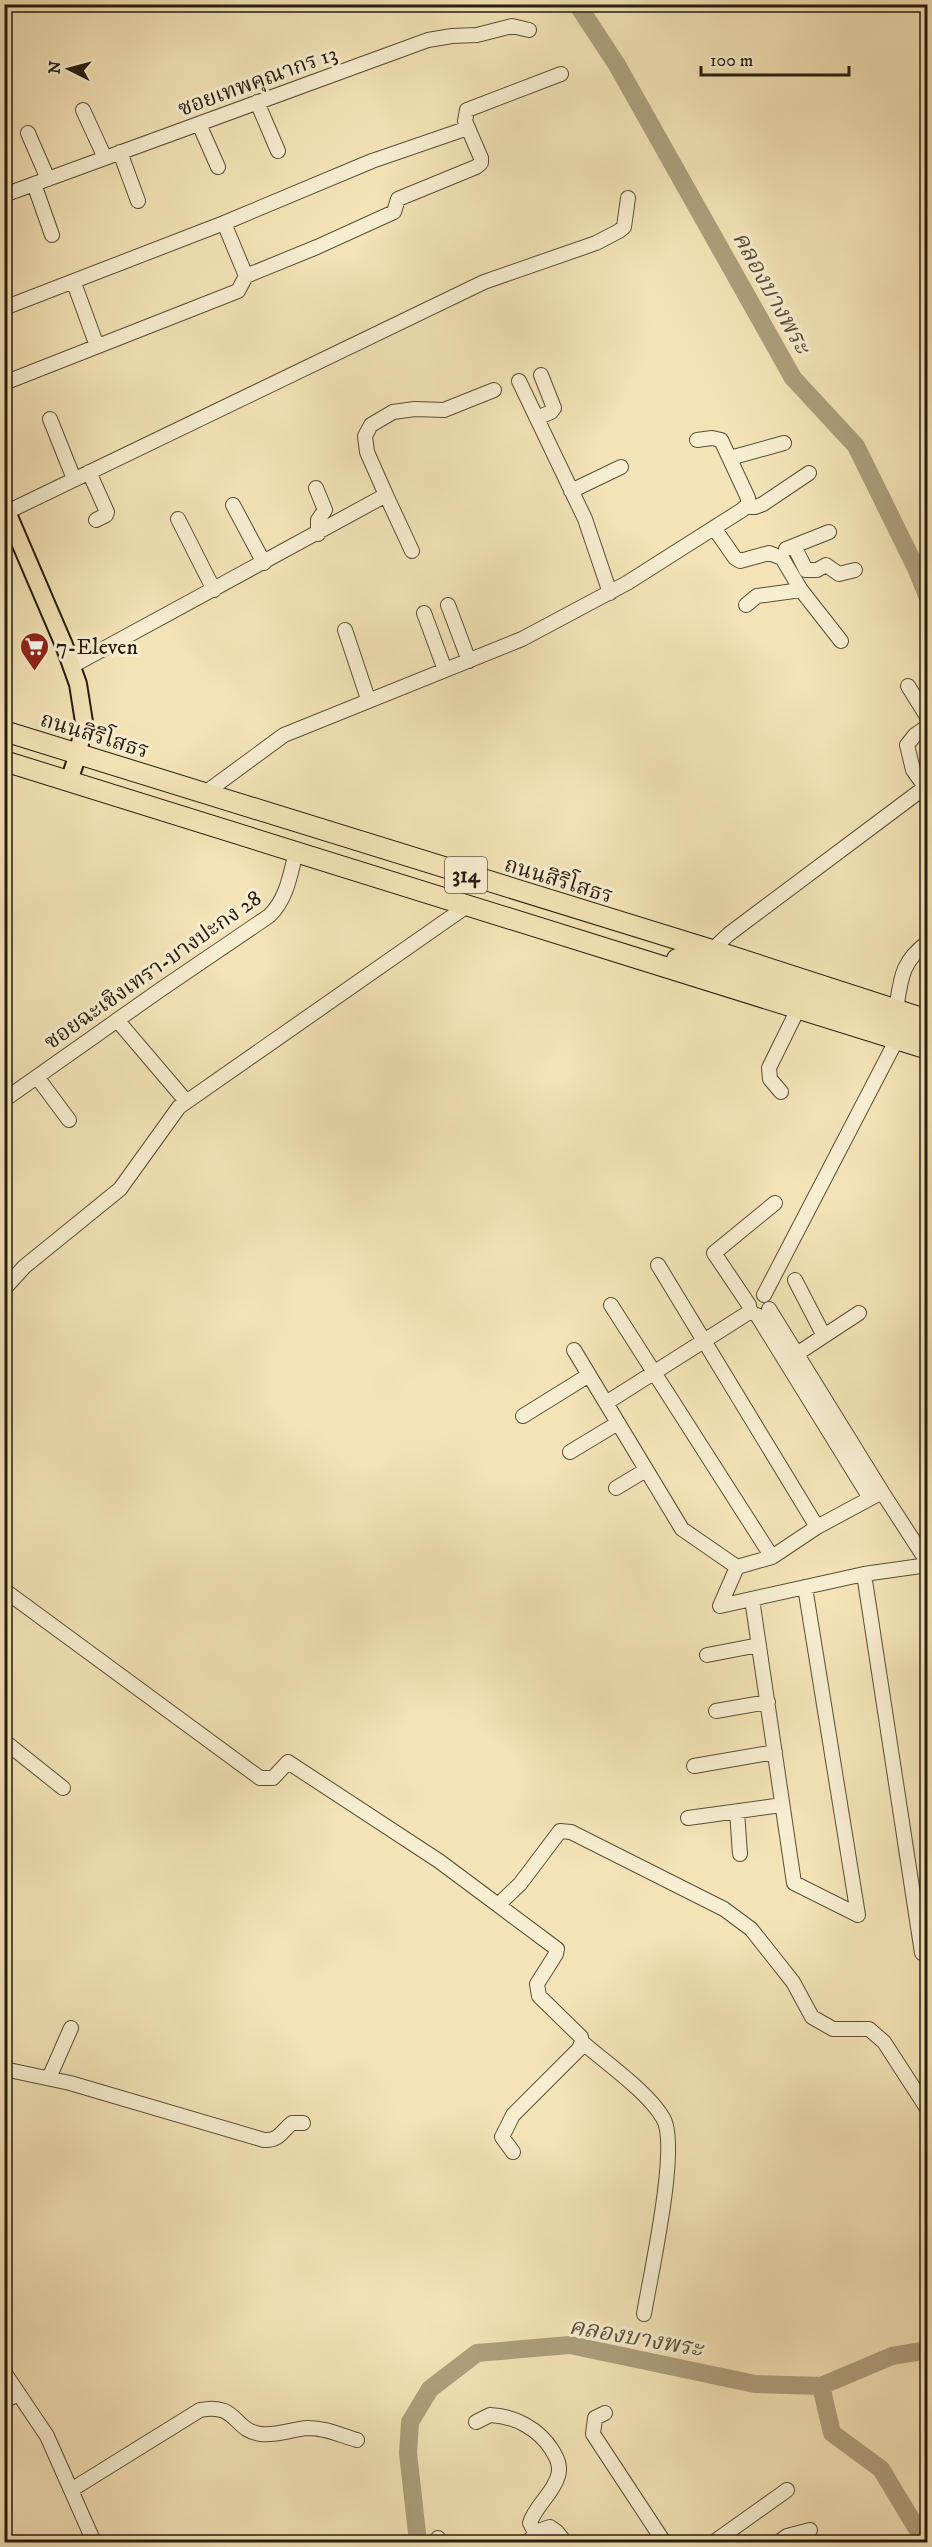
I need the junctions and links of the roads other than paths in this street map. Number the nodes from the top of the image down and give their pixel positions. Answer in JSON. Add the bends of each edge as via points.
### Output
{"nodes":[{"id":1,"x":529,"y":30,"type":"dead end"},
{"id":2,"x":561,"y":74,"type":"dead end"},
{"id":3,"x":257,"y":102,"type":"junction"},
{"id":4,"x":83,"y":110,"type":"dead end"},
{"id":5,"x":198,"y":124,"type":"junction"},
{"id":6,"x":468,"y":128,"type":"junction"},
{"id":7,"x":28,"y":133,"type":"dead end"},
{"id":8,"x":278,"y":151,"type":"dead end"},
{"id":9,"x":120,"y":152,"type":"junction"},
{"id":10,"x":105,"y":158,"type":"junction"},
{"id":11,"x":218,"y":167,"type":"dead end"},
{"id":12,"x":48,"y":179,"type":"junction"},
{"id":13,"x":34,"y":184,"type":"junction"},
{"id":14,"x":4,"y":195,"type":"edge"},
{"id":15,"x":628,"y":198,"type":"dead end"},
{"id":16,"x":138,"y":201,"type":"dead end"},
{"id":17,"x":224,"y":223,"type":"junction"},
{"id":18,"x":52,"y":235,"type":"dead end"},
{"id":19,"x":246,"y":276,"type":"junction"},
{"id":20,"x":75,"y":283,"type":"junction"},
{"id":21,"x":4,"y":308,"type":"edge"},
{"id":22,"x":97,"y":346,"type":"junction"},
{"id":23,"x":542,"y":375,"type":"dead end"},
{"id":24,"x":519,"y":381,"type":"dead end"},
{"id":25,"x":4,"y":383,"type":"edge"},
{"id":26,"x":494,"y":390,"type":"dead end"},
{"id":27,"x":537,"y":418,"type":"junction"},
{"id":28,"x":50,"y":419,"type":"dead end"},
{"id":29,"x":698,"y":440,"type":"dead end"},
{"id":30,"x":784,"y":443,"type":"dead end"},
{"id":31,"x":730,"y":458,"type":"junction"},
{"id":32,"x":621,"y":467,"type":"dead end"},
{"id":33,"x":89,"y":472,"type":"junction"},
{"id":34,"x":809,"y":473,"type":"dead end"},
{"id":35,"x":74,"y":479,"type":"junction"},
{"id":36,"x":316,"y":488,"type":"dead end"},
{"id":37,"x":572,"y":491,"type":"junction"},
{"id":38,"x":386,"y":495,"type":"junction"},
{"id":39,"x":233,"y":505,"type":"dead end"},
{"id":40,"x":745,"y":507,"type":"junction"},
{"id":41,"x":6,"y":509,"type":"edge"},
{"id":42,"x":178,"y":519,"type":"dead end"},
{"id":43,"x":96,"y":520,"type":"dead end"},
{"id":44,"x":714,"y":528,"type":"junction"},
{"id":45,"x":829,"y":532,"type":"dead end"},
{"id":46,"x":318,"y":534,"type":"junction"},
{"id":47,"x":794,"y":546,"type":"junction"},
{"id":48,"x":412,"y":551,"type":"dead end"},
{"id":49,"x":774,"y":553,"type":"junction"},
{"id":50,"x":264,"y":563,"type":"junction"},
{"id":51,"x":855,"y":570,"type":"dead end"},
{"id":52,"x":214,"y":590,"type":"junction"},
{"id":53,"x":801,"y":590,"type":"junction"},
{"id":54,"x":610,"y":592,"type":"junction"},
{"id":55,"x":448,"y":605,"type":"dead end"},
{"id":56,"x":746,"y":605,"type":"dead end"},
{"id":57,"x":424,"y":613,"type":"dead end"},
{"id":58,"x":345,"y":630,"type":"dead end"},
{"id":59,"x":842,"y":641,"type":"dead end"},
{"id":60,"x":469,"y":661,"type":"junction"},
{"id":61,"x":72,"y":666,"type":"junction"},
{"id":62,"x":444,"y":670,"type":"junction"},
{"id":63,"x":908,"y":686,"type":"dead end"},
{"id":64,"x":368,"y":699,"type":"junction"},
{"id":65,"x":927,"y":718,"type":"edge"},
{"id":66,"x":927,"y":726,"type":"edge"},
{"id":67,"x":4,"y":731,"type":"edge"},
{"id":68,"x":78,"y":754,"type":"junction"},
{"id":69,"x":4,"y":761,"type":"edge"},
{"id":70,"x":69,"y":781,"type":"junction"},
{"id":71,"x":926,"y":789,"type":"edge"},
{"id":72,"x":205,"y":793,"type":"junction"},
{"id":73,"x":296,"y":852,"type":"junction"},
{"id":74,"x":467,"y":906,"type":"junction"},
{"id":75,"x":572,"y":937,"type":"junction"},
{"id":76,"x":927,"y":942,"type":"edge"},
{"id":77,"x":712,"y":950,"type":"junction"},
{"id":78,"x":798,"y":1010,"type":"junction"},
{"id":79,"x":888,"y":1014,"type":"junction"},
{"id":80,"x":117,"y":1020,"type":"junction"},
{"id":81,"x":927,"y":1020,"type":"edge"},
{"id":82,"x":927,"y":1034,"type":"edge"},
{"id":83,"x":897,"y":1039,"type":"junction"},
{"id":84,"x":927,"y":1049,"type":"edge"},
{"id":85,"x":37,"y":1077,"type":"junction"},
{"id":86,"x":781,"y":1092,"type":"dead end"},
{"id":87,"x":4,"y":1100,"type":"edge"},
{"id":88,"x":186,"y":1101,"type":"junction"},
{"id":89,"x":69,"y":1120,"type":"dead end"},
{"id":90,"x":775,"y":1203,"type":"dead end"},
{"id":91,"x":658,"y":1266,"type":"dead end"},
{"id":92,"x":795,"y":1280,"type":"dead end"},
{"id":93,"x":4,"y":1289,"type":"edge"},
{"id":94,"x":611,"y":1305,"type":"dead end"},
{"id":95,"x":758,"y":1307,"type":"junction"},
{"id":96,"x":859,"y":1313,"type":"dead end"},
{"id":97,"x":824,"y":1336,"type":"junction"},
{"id":98,"x":703,"y":1341,"type":"junction"},
{"id":99,"x":574,"y":1350,"type":"dead end"},
{"id":100,"x":790,"y":1358,"type":"junction"},
{"id":101,"x":652,"y":1373,"type":"junction"},
{"id":102,"x":589,"y":1375,"type":"junction"},
{"id":103,"x":606,"y":1403,"type":"junction"},
{"id":104,"x":523,"y":1416,"type":"dead end"},
{"id":105,"x":618,"y":1423,"type":"junction"},
{"id":106,"x":570,"y":1452,"type":"dead end"},
{"id":107,"x":646,"y":1470,"type":"junction"},
{"id":108,"x":616,"y":1488,"type":"dead end"},
{"id":109,"x":876,"y":1495,"type":"junction"},
{"id":110,"x":817,"y":1527,"type":"junction"},
{"id":111,"x":772,"y":1557,"type":"junction"},
{"id":112,"x":927,"y":1564,"type":"edge"},
{"id":113,"x":737,"y":1567,"type":"junction"},
{"id":114,"x":864,"y":1574,"type":"junction"},
{"id":115,"x":805,"y":1587,"type":"junction"},
{"id":116,"x":4,"y":1590,"type":"edge"},
{"id":117,"x":752,"y":1599,"type":"junction"},
{"id":118,"x":759,"y":1645,"type":"junction"},
{"id":119,"x":707,"y":1655,"type":"dead end"},
{"id":120,"x":768,"y":1702,"type":"junction"},
{"id":121,"x":716,"y":1711,"type":"dead end"},
{"id":122,"x":4,"y":1741,"type":"edge"},
{"id":123,"x":775,"y":1752,"type":"junction"},
{"id":124,"x":694,"y":1766,"type":"dead end"},
{"id":125,"x":63,"y":1788,"type":"dead end"},
{"id":126,"x":783,"y":1805,"type":"junction"},
{"id":127,"x":737,"y":1812,"type":"junction"},
{"id":128,"x":688,"y":1818,"type":"dead end"},
{"id":129,"x":740,"y":1854,"type":"dead end"},
{"id":130,"x":498,"y":1905,"type":"junction"},
{"id":131,"x":922,"y":1953,"type":"dead end"},
{"id":132,"x":71,"y":2028,"type":"dead end"},
{"id":133,"x":582,"y":2042,"type":"junction"},
{"id":134,"x":4,"y":2069,"type":"edge"},
{"id":135,"x":49,"y":2078,"type":"junction"},
{"id":136,"x":927,"y":2110,"type":"edge"},
{"id":137,"x":303,"y":2123,"type":"dead end"},
{"id":138,"x":513,"y":2152,"type":"dead end"},
{"id":139,"x":644,"y":2314,"type":"dead end"},
{"id":140,"x":4,"y":2372,"type":"edge"},
{"id":141,"x":19,"y":2394,"type":"junction"},
{"id":142,"x":4,"y":2401,"type":"edge"},
{"id":143,"x":605,"y":2413,"type":"dead end"},
{"id":144,"x":476,"y":2422,"type":"dead end"},
{"id":145,"x":357,"y":2439,"type":"dead end"},
{"id":146,"x":71,"y":2490,"type":"junction"},
{"id":147,"x":787,"y":2490,"type":"dead end"},
{"id":148,"x":810,"y":2530,"type":"dead end"},
{"id":149,"x":532,"y":2538,"type":"edge"},
{"id":150,"x":94,"y":2542,"type":"edge"},
{"id":151,"x":565,"y":2542,"type":"edge"},
{"id":152,"x":664,"y":2542,"type":"edge"},
{"id":153,"x":714,"y":2542,"type":"edge"},
{"id":154,"x":779,"y":2542,"type":"edge"}],
"edges":[{"from":1,"to":3,"type":"street","name":"ซอยเทพคุณากร 13","via":[[512,26],[428,40]]},
{"from":2,"to":6,"type":"street","via":[[471,106],[464,117]]},
{"from":3,"to":5,"type":"street","name":"ซอยเทพคุณากร 13"},
{"from":3,"to":8,"type":"street"},
{"from":4,"to":10,"type":"street"},
{"from":5,"to":9,"type":"street","name":"ซอยเทพคุณากร 13"},
{"from":5,"to":11,"type":"street"},
{"from":6,"to":17,"type":"street","via":[[372,161]]},
{"from":6,"to":19,"type":"street","via":[[480,158],[476,167],[398,199],[394,212]]},
{"from":7,"to":12,"type":"street"},
{"from":9,"to":10,"type":"street","name":"ซอยเทพคุณากร 13"},
{"from":9,"to":16,"type":"street"},
{"from":10,"to":12,"type":"street","name":"ซอยเทพคุณากร 13"},
{"from":12,"to":13,"type":"street","name":"ซอยเทพคุณากร 13"},
{"from":13,"to":14,"type":"street","name":"ซอยเทพคุณากร 13"},
{"from":13,"to":18,"type":"street"},
{"from":15,"to":33,"type":"street","via":[[624,227],[596,243],[484,282]]},
{"from":17,"to":19,"type":"street"},
{"from":17,"to":20,"type":"street"},
{"from":19,"to":22,"type":"street","via":[[238,291]]},
{"from":20,"to":21,"type":"street"},
{"from":20,"to":22,"type":"street"},
{"from":22,"to":25,"type":"street"},
{"from":23,"to":27,"type":"street","via":[[554,408]]},
{"from":24,"to":27,"type":"street"},
{"from":26,"to":38,"type":"street","via":[[444,410],[393,412],[371,425],[365,436],[367,452]]},
{"from":27,"to":37,"type":"street"},
{"from":28,"to":35,"type":"street"},
{"from":29,"to":31,"type":"street","via":[[721,440]]},
{"from":30,"to":31,"type":"street"},
{"from":31,"to":40,"type":"street","via":[[748,498]]},
{"from":32,"to":37,"type":"street"},
{"from":33,"to":35,"type":"street"},
{"from":33,"to":43,"type":"street","via":[[108,512]]},
{"from":34,"to":40,"type":"street","via":[[764,504]]},
{"from":35,"to":41,"type":"street"},
{"from":36,"to":46,"type":"street","via":[[325,510],[318,520]]},
{"from":37,"to":54,"type":"street"},
{"from":38,"to":46,"type":"street"},
{"from":38,"to":48,"type":"street"},
{"from":39,"to":50,"type":"street"},
{"from":40,"to":44,"type":"street"},
{"from":41,"to":61,"type":"main road"},
{"from":42,"to":52,"type":"street"},
{"from":44,"to":49,"type":"street","via":[[740,561]]},
{"from":44,"to":54,"type":"street"},
{"from":45,"to":47,"type":"street"},
{"from":46,"to":50,"type":"street"},
{"from":47,"to":49,"type":"street"},
{"from":47,"to":51,"type":"street","via":[[806,570],[826,565],[839,574]]},
{"from":49,"to":53,"type":"street","via":[[782,558]]},
{"from":50,"to":52,"type":"street"},
{"from":52,"to":61,"type":"street"},
{"from":53,"to":56,"type":"street","via":[[757,596]]},
{"from":53,"to":59,"type":"street"},
{"from":54,"to":60,"type":"street","via":[[522,639]]},
{"from":55,"to":60,"type":"street"},
{"from":57,"to":62,"type":"street"},
{"from":58,"to":64,"type":"street"},
{"from":60,"to":62,"type":"street"},
{"from":61,"to":68,"type":"main road","via":[[83,704]]},
{"from":62,"to":64,"type":"street"},
{"from":63,"to":65,"type":"street"},
{"from":64,"to":72,"type":"street","via":[[284,735]]},
{"from":66,"to":71,"type":"street","via":[[907,745],[913,770]]},
{"from":67,"to":68,"type":"highway","name":"ถนนสิริโสธร","number":"314"},
{"from":68,"to":70,"type":"main road"},
{"from":68,"to":72,"type":"highway","name":"ถนนสิริโสธร","number":"314"},
{"from":69,"to":70,"type":"highway","number":"314"},
{"from":70,"to":73,"type":"highway","number":"314"},
{"from":71,"to":77,"type":"street","via":[[729,933]]},
{"from":72,"to":77,"type":"highway","name":"ถนนสิริโสธร","number":"314"},
{"from":73,"to":74,"type":"highway","number":"314"},
{"from":73,"to":80,"type":"street","name":"ซอยฉะเชิงเทรา-บางปะกง 28","via":[[287,888],[269,916]]},
{"from":74,"to":75,"type":"highway","number":"314"},
{"from":74,"to":88,"type":"street"},
{"from":75,"to":78,"type":"highway","number":"314"},
{"from":75,"to":79,"type":"highway","via":[[716,968]]},
{"from":76,"to":79,"type":"street","via":[[905,963]]},
{"from":77,"to":79,"type":"highway","name":"ถนนสิริโสธร","number":"314"},
{"from":78,"to":83,"type":"highway","number":"314"},
{"from":78,"to":86,"type":"street","via":[[769,1068],[770,1079]]},
{"from":79,"to":81,"type":"highway","name":"ถนนสิริโสธร","number":"314"},
{"from":79,"to":82,"type":"highway"},
{"from":80,"to":85,"type":"street","name":"ซอยฉะเชิงเทรา-บางปะกง 28"},
{"from":80,"to":88,"type":"street"},
{"from":83,"to":84,"type":"highway","number":"314"},
{"from":83,"to":95,"type":"street"},
{"from":85,"to":87,"type":"street","name":"ซอยฉะเชิงเทรา-บางปะกง 28"},
{"from":85,"to":89,"type":"street"},
{"from":88,"to":93,"type":"street","via":[[120,1189],[24,1267]]},
{"from":90,"to":95,"type":"street","via":[[714,1253]]},
{"from":91,"to":98,"type":"street"},
{"from":92,"to":97,"type":"street"},
{"from":94,"to":101,"type":"street"},
{"from":95,"to":98,"type":"street"},
{"from":95,"to":100,"type":"street"},
{"from":96,"to":97,"type":"street"},
{"from":97,"to":100,"type":"street"},
{"from":98,"to":101,"type":"street"},
{"from":98,"to":110,"type":"street"},
{"from":99,"to":102,"type":"street"},
{"from":100,"to":109,"type":"street"},
{"from":101,"to":103,"type":"street"},
{"from":101,"to":111,"type":"street"},
{"from":102,"to":103,"type":"street"},
{"from":102,"to":104,"type":"street"},
{"from":103,"to":105,"type":"street"},
{"from":105,"to":106,"type":"street"},
{"from":105,"to":107,"type":"street"},
{"from":107,"to":108,"type":"street"},
{"from":107,"to":113,"type":"street","via":[[682,1529]]},
{"from":109,"to":110,"type":"street"},
{"from":109,"to":112,"type":"street"},
{"from":110,"to":111,"type":"street"},
{"from":111,"to":113,"type":"street"},
{"from":112,"to":114,"type":"street"},
{"from":113,"to":117,"type":"street","via":[[720,1606]]},
{"from":114,"to":115,"type":"street"},
{"from":114,"to":131,"type":"street"},
{"from":115,"to":117,"type":"street"},
{"from":115,"to":126,"type":"street","via":[[858,1915],[794,1883]]},
{"from":116,"to":130,"type":"street","via":[[260,1778],[273,1778],[288,1762],[439,1861]]},
{"from":117,"to":118,"type":"street"},
{"from":118,"to":119,"type":"street"},
{"from":118,"to":120,"type":"street"},
{"from":120,"to":121,"type":"street"},
{"from":120,"to":123,"type":"street"},
{"from":122,"to":125,"type":"street"},
{"from":123,"to":124,"type":"street"},
{"from":123,"to":126,"type":"street"},
{"from":126,"to":127,"type":"street"},
{"from":127,"to":128,"type":"street"},
{"from":127,"to":129,"type":"street"},
{"from":130,"to":133,"type":"street","via":[[557,1949],[537,1989],[539,1996]]},
{"from":130,"to":136,"type":"street","via":[[520,1884],[560,1831],[571,1832],[724,1909],[750,1929],[793,1982],[812,2017],[833,2029],[872,2031],[884,2042]]},
{"from":132,"to":135,"type":"street"},
{"from":133,"to":138,"type":"street","via":[[513,2115],[502,2137]]},
{"from":133,"to":139,"type":"street","via":[[649,2101],[664,2119],[668,2134],[668,2166]]},
{"from":134,"to":135,"type":"street"},
{"from":135,"to":137,"type":"street","via":[[264,2140],[273,2141],[292,2123]]},
{"from":140,"to":141,"type":"street"},
{"from":141,"to":142,"type":"street"},
{"from":141,"to":146,"type":"street","via":[[47,2436]]},
{"from":143,"to":152,"type":"street","via":[[595,2418],[593,2434]]},
{"from":144,"to":149,"type":"street","via":[[490,2415],[522,2423],[544,2438],[559,2464],[555,2484],[530,2523]]},
{"from":145,"to":146,"type":"street","via":[[325,2429],[306,2428],[260,2434],[245,2428],[224,2409],[211,2408],[200,2410]]},
{"from":146,"to":150,"type":"street"},
{"from":147,"to":153,"type":"street"},
{"from":148,"to":154,"type":"street"},
{"from":149,"to":151,"type":"street","via":[[550,2528]]}]}
